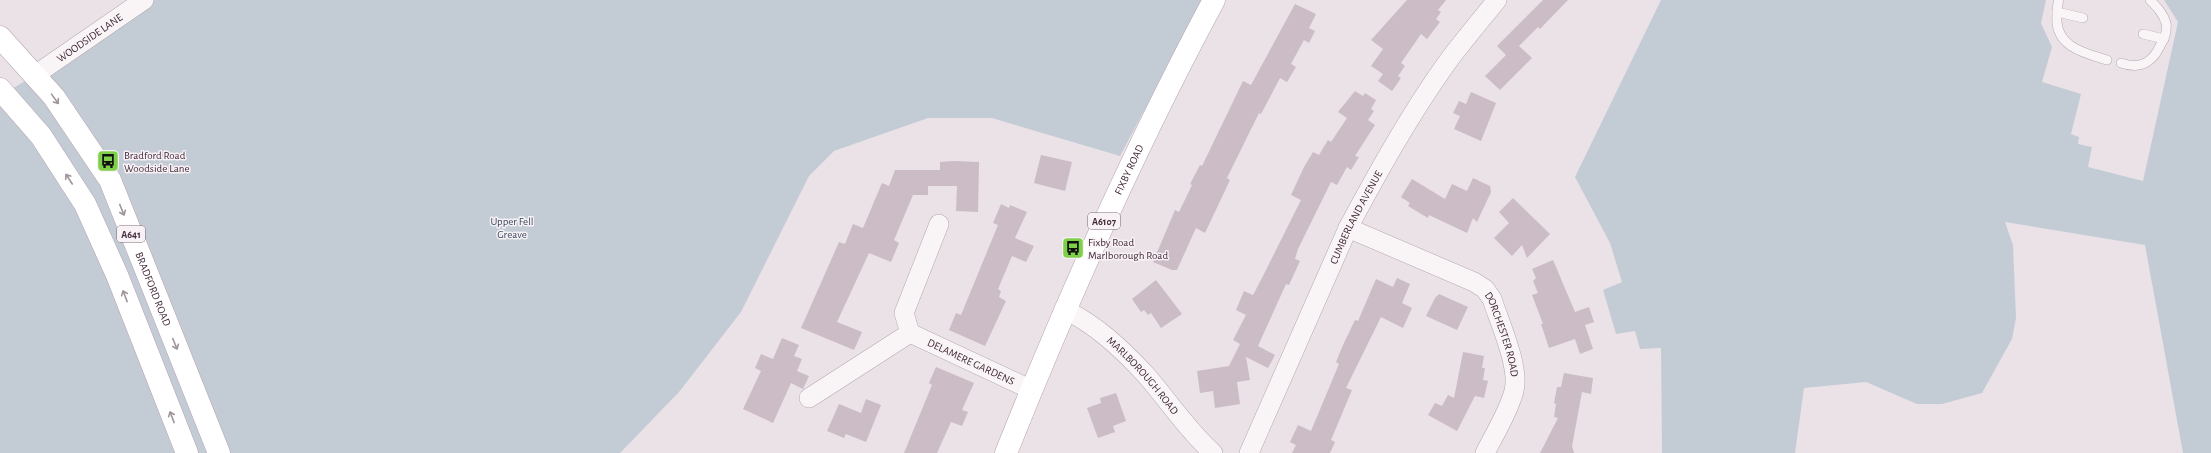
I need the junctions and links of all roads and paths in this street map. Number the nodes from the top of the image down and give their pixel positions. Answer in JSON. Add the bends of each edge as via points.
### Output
{"nodes":[{"id":1,"x":144,"y":0,"type":"edge"},
{"id":2,"x":1214,"y":0,"type":"edge"},
{"id":3,"x":1497,"y":0,"type":"edge"},
{"id":4,"x":2059,"y":0,"type":"edge"},
{"id":5,"x":2150,"y":0,"type":"edge"},
{"id":6,"x":2057,"y":12,"type":"junction"},
{"id":7,"x":2083,"y":18,"type":"dead end"},
{"id":8,"x":2143,"y":34,"type":"dead end"},
{"id":9,"x":0,"y":39,"type":"edge"},
{"id":10,"x":2164,"y":39,"type":"junction"},
{"id":11,"x":2107,"y":60,"type":"dead end"},
{"id":12,"x":2121,"y":63,"type":"dead end"},
{"id":13,"x":35,"y":76,"type":"junction"},
{"id":14,"x":0,"y":89,"type":"edge"},
{"id":15,"x":939,"y":224,"type":"dead end"},
{"id":16,"x":1348,"y":228,"type":"junction"},
{"id":17,"x":1064,"y":309,"type":"junction"},
{"id":18,"x":910,"y":333,"type":"junction"},
{"id":19,"x":1032,"y":390,"type":"junction"},
{"id":20,"x":809,"y":398,"type":"dead end"},
{"id":21,"x":187,"y":453,"type":"edge"},
{"id":22,"x":219,"y":453,"type":"edge"},
{"id":23,"x":1006,"y":453,"type":"edge"},
{"id":24,"x":1213,"y":453,"type":"edge"},
{"id":25,"x":1248,"y":453,"type":"edge"},
{"id":26,"x":1485,"y":453,"type":"edge"}],
"edges":[{"from":1,"to":13,"type":"street","name":"WOODSIDE LANE"},
{"from":2,"to":17,"type":"main road","name":"FIXBY ROAD","number":"A6107","via":[[1168,84]]},
{"from":3,"to":16,"type":"street","name":"CUMBERLAND AVENUE","via":[[1422,99]]},
{"from":4,"to":6,"type":"lane"},
{"from":5,"to":10,"type":"lane","via":[[2161,12],[2166,24]]},
{"from":6,"to":7,"type":"lane"},
{"from":6,"to":11,"type":"lane","via":[[2058,33],[2070,46]]},
{"from":8,"to":10,"type":"lane"},
{"from":9,"to":13,"type":"main road","name":"BRADFORD ROAD","number":"A641"},
{"from":10,"to":12,"type":"lane","via":[[2156,56],[2144,64],[2130,66]]},
{"from":13,"to":22,"type":"main road","name":"BRADFORD ROAD","number":"A641","one_way":true,"via":[[54,97],[110,180]]},
{"from":21,"to":14,"type":"main road","number":"A641","one_way":true,"via":[[117,275],[85,204],[41,136]]},
{"from":15,"to":18,"type":"street","via":[[904,313]]},
{"from":16,"to":25,"type":"street","name":"CUMBERLAND AVENUE"},
{"from":16,"to":26,"type":"street","name":"DORCHESTER ROAD","via":[[1474,282],[1485,289],[1492,299],[1515,372],[1514,390],[1508,408]]},
{"from":17,"to":19,"type":"main road","name":"FIXBY ROAD","number":"A6107"},
{"from":17,"to":24,"type":"street","name":"MARLBOROUGH ROAD","via":[[1088,322],[1116,345],[1145,374],[1191,431]]},
{"from":18,"to":19,"type":"street","name":"DELAMERE GARDENS"},
{"from":18,"to":20,"type":"street"},
{"from":19,"to":23,"type":"main road","name":"FIXBY ROAD","number":"A6107"}]}
